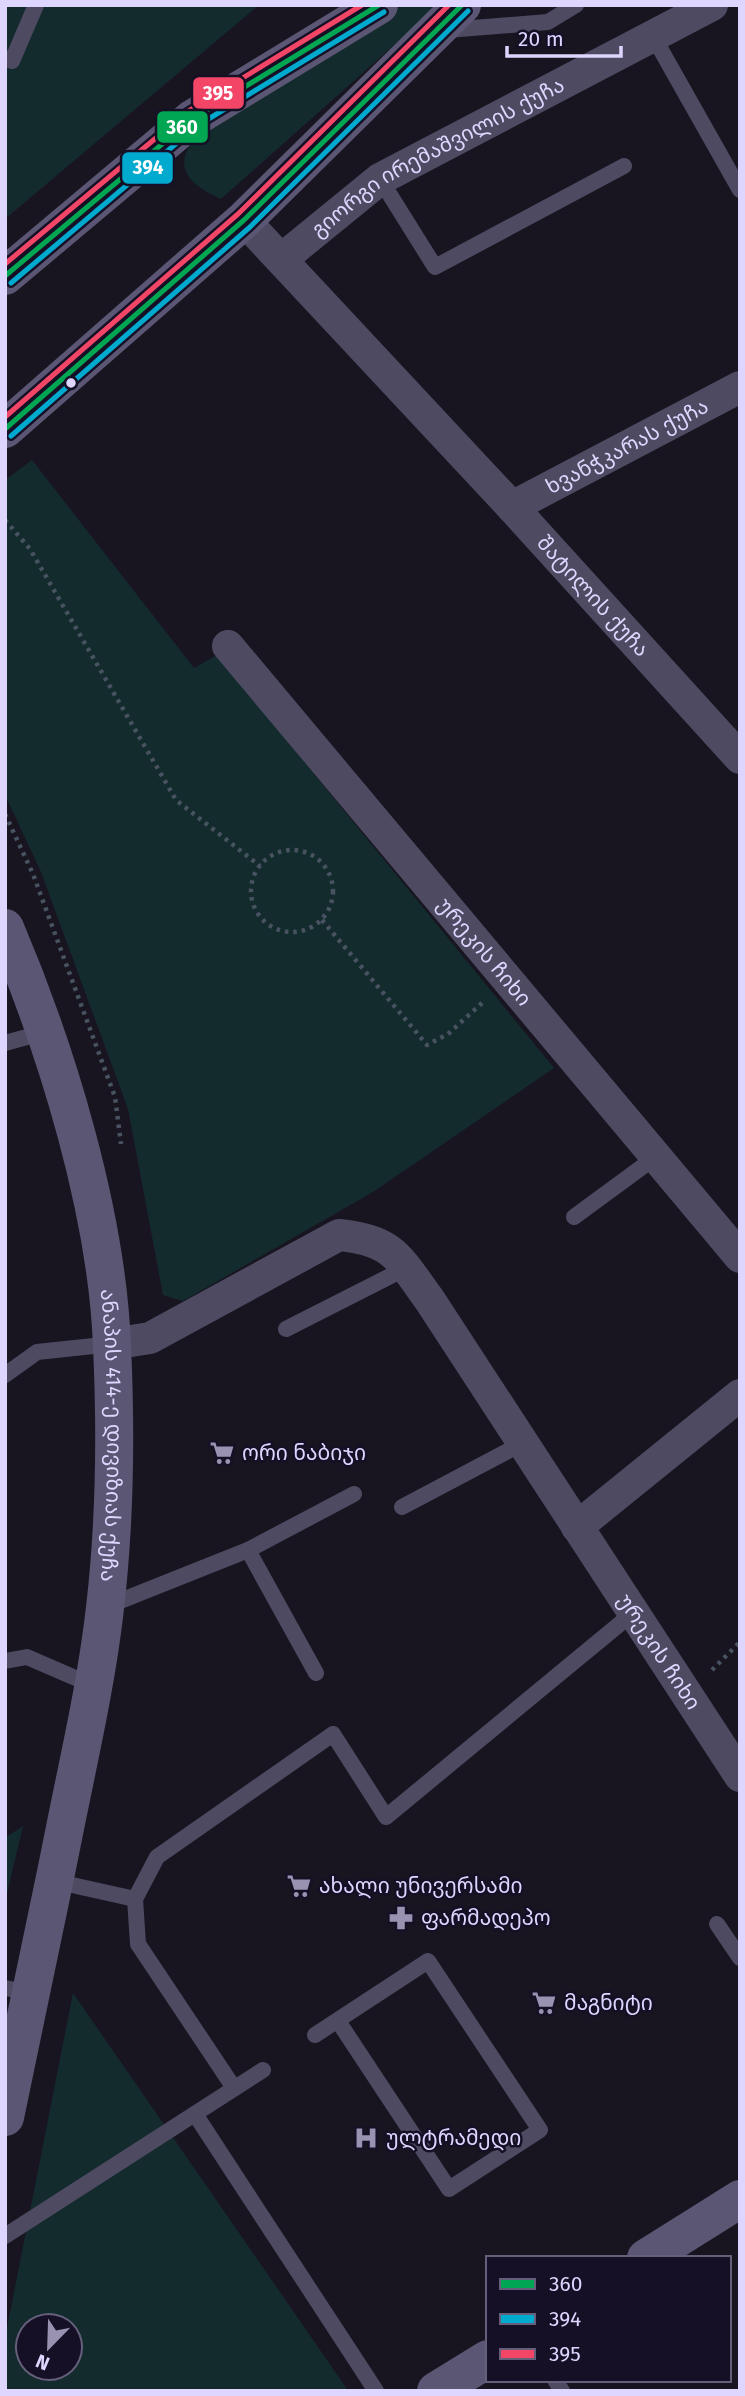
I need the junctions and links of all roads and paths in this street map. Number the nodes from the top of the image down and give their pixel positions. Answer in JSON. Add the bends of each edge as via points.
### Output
{"nodes":[{"id":1,"x":36,"y":5,"type":"edge"},
{"id":2,"x":379,"y":5,"type":"edge"},
{"id":3,"x":576,"y":5,"type":"edge"},
{"id":4,"x":712,"y":5,"type":"edge"},
{"id":5,"x":449,"y":18,"type":"edge"},
{"id":6,"x":653,"y":36,"type":"junction"},
{"id":7,"x":5,"y":58,"type":"edge"},
{"id":8,"x":624,"y":166,"type":"dead end"},
{"id":9,"x":380,"y":179,"type":"junction"},
{"id":10,"x":740,"y":190,"type":"edge"},
{"id":11,"x":244,"y":220,"type":"junction"},
{"id":12,"x":282,"y":259,"type":"junction"},
{"id":13,"x":5,"y":276,"type":"edge"},
{"id":14,"x":740,"y":387,"type":"edge"},
{"id":15,"x":5,"y":429,"type":"edge"},
{"id":16,"x":512,"y":507,"type":"junction"},
{"id":17,"x":5,"y":520,"type":"edge"},
{"id":18,"x":228,"y":646,"type":"dead end"},
{"id":19,"x":740,"y":758,"type":"edge"},
{"id":20,"x":260,"y":866,"type":"junction"},
{"id":21,"x":322,"y":920,"type":"junction"},
{"id":22,"x":5,"y":928,"type":"edge"},
{"id":23,"x":509,"y":979,"type":"junction"},
{"id":24,"x":45,"y":1032,"type":"junction"},
{"id":25,"x":5,"y":1044,"type":"edge"},
{"id":26,"x":657,"y":1156,"type":"junction"},
{"id":27,"x":574,"y":1217,"type":"dead end"},
{"id":28,"x":740,"y":1257,"type":"edge"},
{"id":29,"x":407,"y":1268,"type":"junction"},
{"id":30,"x":286,"y":1329,"type":"dead end"},
{"id":31,"x":112,"y":1345,"type":"junction"},
{"id":32,"x":5,"y":1375,"type":"edge"},
{"id":33,"x":740,"y":1395,"type":"edge"},
{"id":34,"x":523,"y":1443,"type":"junction"},
{"id":35,"x":355,"y":1494,"type":"dead end"},
{"id":36,"x":402,"y":1507,"type":"dead end"},
{"id":37,"x":578,"y":1527,"type":"junction"},
{"id":38,"x":248,"y":1550,"type":"junction"},
{"id":39,"x":105,"y":1607,"type":"junction"},
{"id":40,"x":633,"y":1613,"type":"junction"},
{"id":41,"x":5,"y":1661,"type":"edge"},
{"id":42,"x":316,"y":1673,"type":"dead end"},
{"id":43,"x":94,"y":1686,"type":"junction"},
{"id":44,"x":740,"y":1776,"type":"edge"},
{"id":45,"x":54,"y":1881,"type":"junction"},
{"id":46,"x":135,"y":1899,"type":"junction"},
{"id":47,"x":717,"y":1924,"type":"dead end"},
{"id":48,"x":740,"y":1958,"type":"edge"},
{"id":49,"x":18,"y":1990,"type":"edge"},
{"id":50,"x":338,"y":2021,"type":"junction"},
{"id":51,"x":315,"y":2035,"type":"dead end"},
{"id":52,"x":263,"y":2070,"type":"dead end"},
{"id":53,"x":234,"y":2088,"type":"junction"},
{"id":54,"x":195,"y":2113,"type":"junction"},
{"id":55,"x":5,"y":2117,"type":"edge"},
{"id":56,"x":740,"y":2199,"type":"edge"},
{"id":57,"x":5,"y":2236,"type":"edge"},
{"id":58,"x":649,"y":2256,"type":"edge"},
{"id":59,"x":486,"y":2360,"type":"edge"},
{"id":60,"x":376,"y":2391,"type":"edge"},
{"id":61,"x":436,"y":2391,"type":"edge"}],
"edges":[{"from":1,"to":7,"type":"lane","via":[[12,61]]},
{"from":2,"to":13,"type":"street","via":[[192,119]]},
{"from":3,"to":5,"type":"lane","via":[[548,22]]},
{"from":4,"to":6,"type":"street","name":"გიორგი ირემაშვილის ქუჩა"},
{"from":5,"to":11,"type":"street"},
{"from":6,"to":9,"type":"street","name":"გიორგი ირემაშვილის ქუჩა"},
{"from":6,"to":10,"type":"lane"},
{"from":8,"to":9,"type":"lane","via":[[435,267]]},
{"from":9,"to":12,"type":"street","name":"გიორგი ირემაშვილის ქუჩა"},
{"from":11,"to":12,"type":"street","name":"შატილის ქუჩა"},
{"from":11,"to":15,"type":"street"},
{"from":12,"to":16,"type":"street","name":"შატილის ქუჩა"},
{"from":14,"to":16,"type":"street","name":"ხვანჭკარას ქუჩა"},
{"from":16,"to":19,"type":"street","name":"შატილის ქუჩა"},
{"from":17,"to":20,"type":"path","via":[[30,549],[176,800]]},
{"from":18,"to":23,"type":"street","name":"ურეკის ჩიხი"},
{"from":20,"to":21,"type":"path","via":[[254,877],[253,902],[268,924],[296,932]]},
{"from":20,"to":21,"type":"path","via":[[285,851],[313,856],[325,866],[333,893]]},
{"from":21,"to":23,"type":"path","via":[[427,1045],[448,1034]]},
{"from":22,"to":24,"type":"street","name":"ანაპის 414-ე დივიზიას ქუჩა"},
{"from":23,"to":26,"type":"street","name":"ურეკის ჩიხი"},
{"from":24,"to":25,"type":"lane"},
{"from":24,"to":31,"type":"street","name":"ანაპის 414-ე დივიზიას ქუჩა","via":[[91,1204]]},
{"from":26,"to":27,"type":"lane"},
{"from":26,"to":28,"type":"street","name":"ურეკის ჩიხი"},
{"from":29,"to":30,"type":"lane"},
{"from":29,"to":31,"type":"street","name":"ურეკის ჩიხი","via":[[394,1252],[370,1238],[339,1235],[150,1338]]},
{"from":29,"to":34,"type":"street","name":"ურეკის ჩიხი"},
{"from":31,"to":32,"type":"lane","via":[[37,1352]]},
{"from":31,"to":39,"type":"street","name":"ანაპის 414-ე დივიზიას ქუჩა","via":[[111,1522]]},
{"from":33,"to":37,"type":"street"},
{"from":34,"to":36,"type":"lane"},
{"from":34,"to":37,"type":"street","name":"ურეკის ჩიხი"},
{"from":35,"to":38,"type":"lane"},
{"from":37,"to":40,"type":"street","name":"ურეკის ჩიხი"},
{"from":38,"to":39,"type":"lane"},
{"from":38,"to":42,"type":"lane"},
{"from":39,"to":43,"type":"street","name":"ანაპის 414-ე დივიზიას ქუჩა"},
{"from":40,"to":44,"type":"street","name":"ურეკის ჩიხი"},
{"from":40,"to":46,"type":"lane","via":[[386,1817],[333,1734],[157,1857]]},
{"from":41,"to":43,"type":"lane","via":[[27,1657]]},
{"from":43,"to":45,"type":"street","name":"ანაპის 414-ე დივიზიას ქუჩა"},
{"from":45,"to":46,"type":"lane"},
{"from":45,"to":49,"type":"street","name":"ანაპის 414-ე დივიზიას ქუჩა"},
{"from":46,"to":53,"type":"lane","via":[[138,1944]]},
{"from":47,"to":48,"type":"lane"},
{"from":49,"to":55,"type":"street","name":"ანაპის 414-ე დივიზიას ქუჩა"},
{"from":50,"to":50,"type":"lane","via":[[428,1961],[540,2130],[449,2189]]},
{"from":50,"to":51,"type":"lane"},
{"from":52,"to":53,"type":"lane"},
{"from":53,"to":54,"type":"lane"},
{"from":54,"to":57,"type":"lane"},
{"from":54,"to":60,"type":"lane"},
{"from":56,"to":58,"type":"street"},
{"from":59,"to":61,"type":"street"}]}
